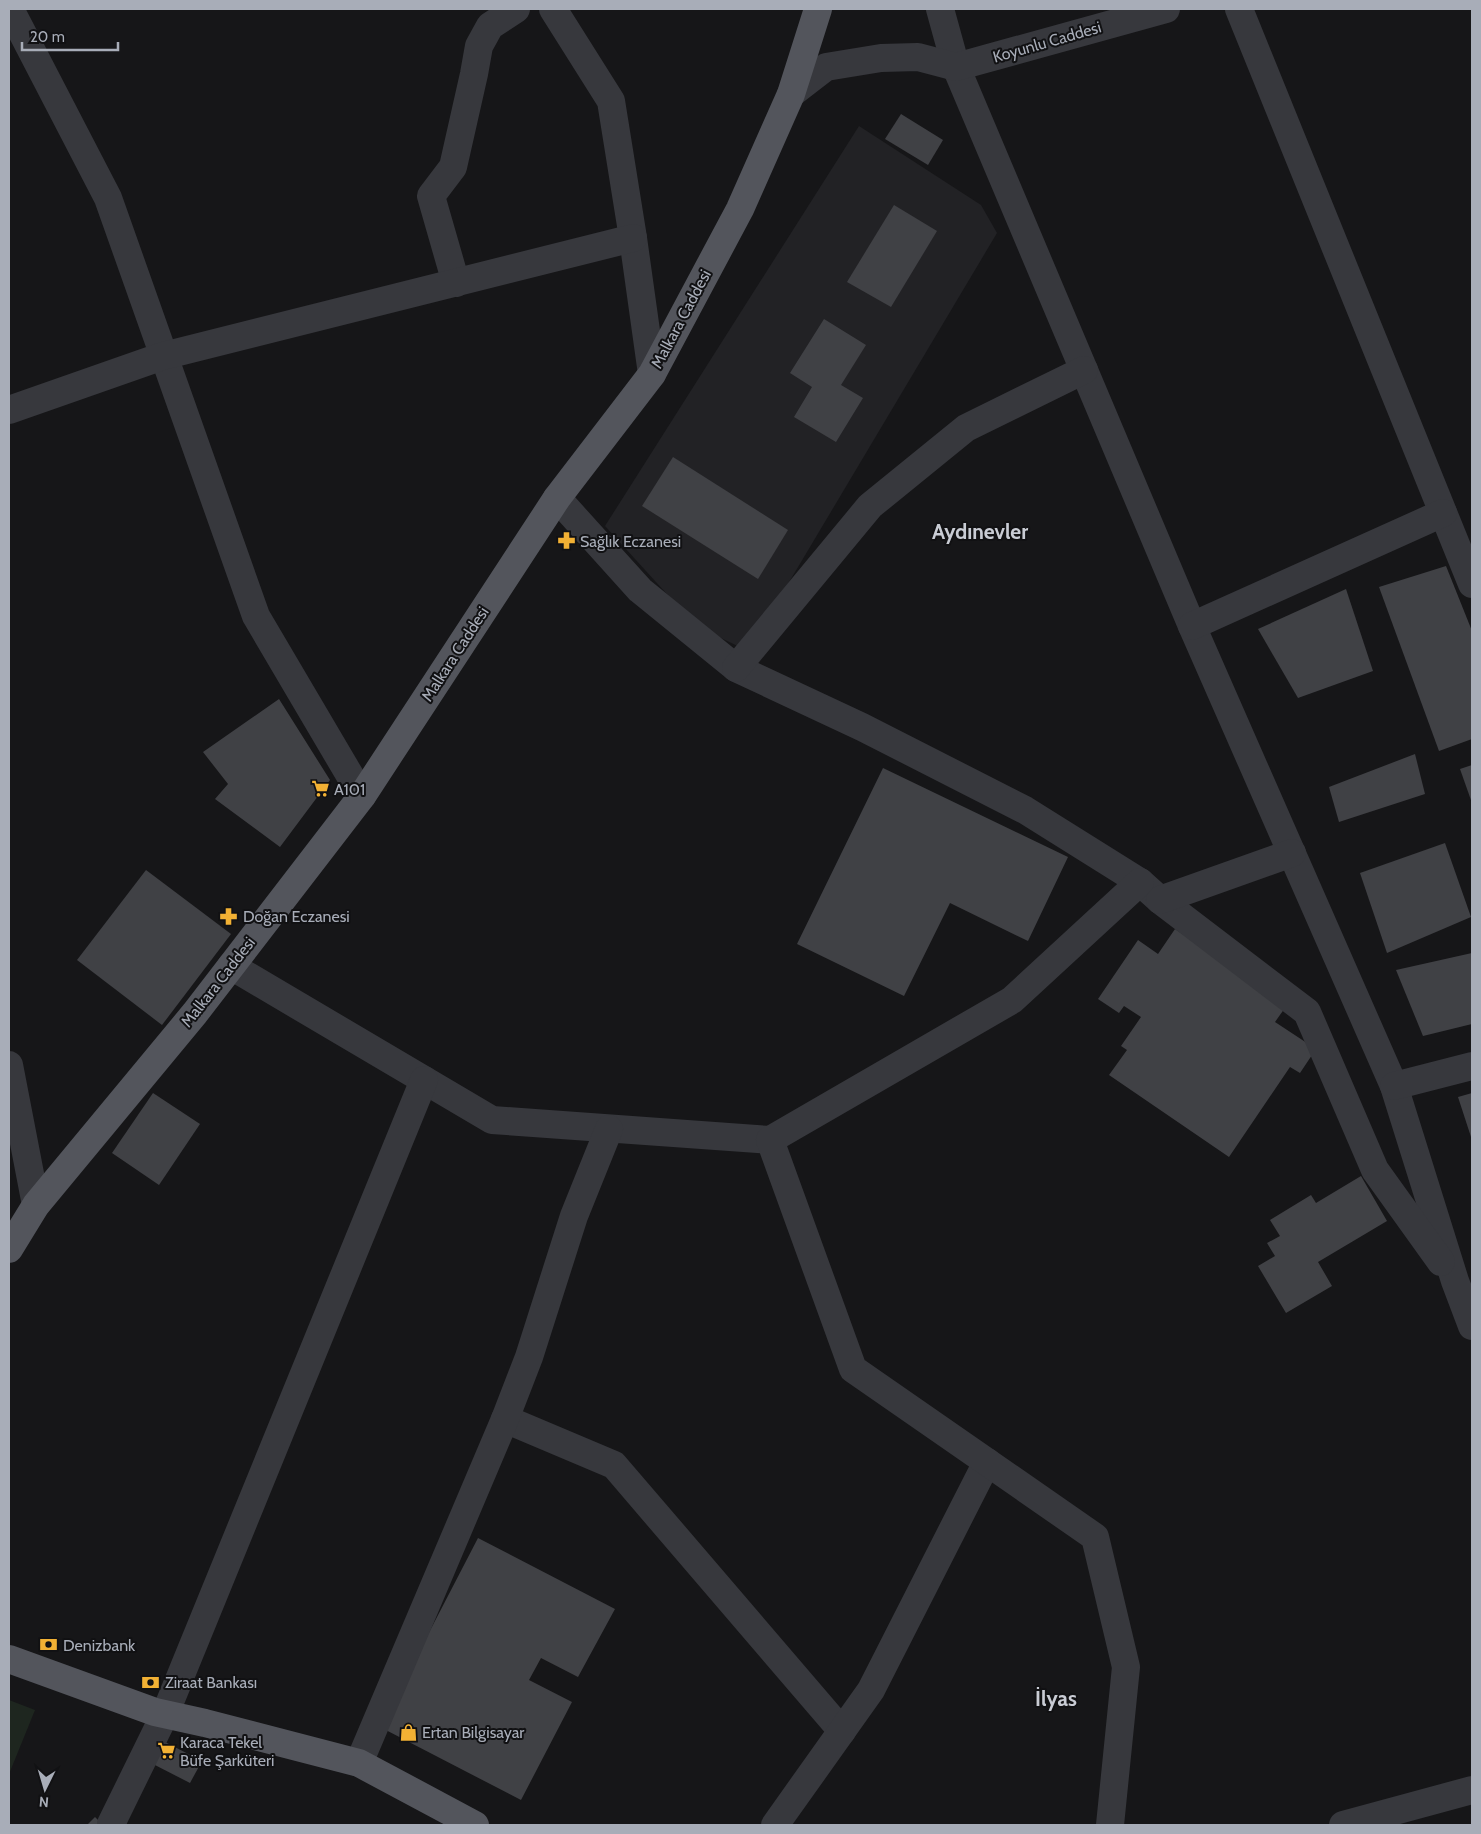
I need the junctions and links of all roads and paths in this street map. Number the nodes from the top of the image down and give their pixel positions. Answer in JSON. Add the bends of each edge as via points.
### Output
{"nodes":[{"id":1,"x":10,"y":9,"type":"edge"},
{"id":2,"x":516,"y":9,"type":"edge"},
{"id":3,"x":553,"y":9,"type":"edge"},
{"id":4,"x":818,"y":9,"type":"edge"},
{"id":5,"x":940,"y":9,"type":"edge"},
{"id":6,"x":1166,"y":9,"type":"edge"},
{"id":7,"x":1239,"y":9,"type":"edge"},
{"id":8,"x":956,"y":67,"type":"junction"},
{"id":9,"x":791,"y":94,"type":"junction"},
{"id":10,"x":633,"y":238,"type":"junction"},
{"id":11,"x":456,"y":283,"type":"junction"},
{"id":12,"x":163,"y":356,"type":"junction"},
{"id":13,"x":1084,"y":370,"type":"junction"},
{"id":14,"x":652,"y":374,"type":"junction"},
{"id":15,"x":9,"y":410,"type":"edge"},
{"id":16,"x":557,"y":498,"type":"junction"},
{"id":17,"x":1456,"y":526,"type":"edge"},
{"id":18,"x":1472,"y":584,"type":"edge"},
{"id":19,"x":1192,"y":626,"type":"junction"},
{"id":20,"x":736,"y":668,"type":"junction"},
{"id":21,"x":362,"y":796,"type":"junction"},
{"id":22,"x":1292,"y":853,"type":"junction"},
{"id":23,"x":1150,"y":891,"type":"junction"},
{"id":24,"x":231,"y":966,"type":"junction"},
{"id":25,"x":9,"y":1065,"type":"edge"},
{"id":26,"x":1472,"y":1066,"type":"edge"},
{"id":27,"x":424,"y":1080,"type":"junction"},
{"id":28,"x":1394,"y":1086,"type":"junction"},
{"id":29,"x":609,"y":1129,"type":"junction"},
{"id":30,"x":770,"y":1140,"type":"junction"},
{"id":31,"x":36,"y":1204,"type":"junction"},
{"id":32,"x":9,"y":1249,"type":"edge"},
{"id":33,"x":1456,"y":1281,"type":"junction"},
{"id":34,"x":1472,"y":1326,"type":"edge"},
{"id":35,"x":505,"y":1419,"type":"junction"},
{"id":36,"x":987,"y":1462,"type":"junction"},
{"id":37,"x":9,"y":1659,"type":"edge"},
{"id":38,"x":164,"y":1714,"type":"junction"},
{"id":39,"x":842,"y":1731,"type":"junction"},
{"id":40,"x":359,"y":1763,"type":"junction"},
{"id":41,"x":1472,"y":1790,"type":"edge"},
{"id":42,"x":113,"y":1825,"type":"edge"},
{"id":43,"x":475,"y":1825,"type":"edge"},
{"id":44,"x":775,"y":1825,"type":"edge"},
{"id":45,"x":1110,"y":1825,"type":"edge"},
{"id":46,"x":1343,"y":1825,"type":"edge"}],
"edges":[{"from":1,"to":12,"type":"street","via":[[108,198]]},
{"from":2,"to":11,"type":"street","via":[[490,26],[478,46],[453,167],[431,196]]},
{"from":3,"to":10,"type":"street","via":[[611,101]]},
{"from":4,"to":9,"type":"main road","name":"Malkara Caddesi"},
{"from":5,"to":8,"type":"street"},
{"from":6,"to":8,"type":"street","name":"Koyunlu Caddesi"},
{"from":7,"to":17,"type":"street"},
{"from":8,"to":9,"type":"street","via":[[918,57],[881,58],[826,68]]},
{"from":8,"to":13,"type":"street"},
{"from":9,"to":14,"type":"main road","name":"Malkara Caddesi","via":[[740,209]]},
{"from":10,"to":11,"type":"street"},
{"from":10,"to":14,"type":"street"},
{"from":11,"to":12,"type":"street"},
{"from":12,"to":15,"type":"street"},
{"from":12,"to":21,"type":"street","via":[[256,616]]},
{"from":13,"to":19,"type":"street"},
{"from":13,"to":20,"type":"street","via":[[966,428],[870,506]]},
{"from":14,"to":16,"type":"main road","name":"Malkara Caddesi"},
{"from":16,"to":20,"type":"street","via":[[640,590]]},
{"from":16,"to":21,"type":"main road","name":"Malkara Caddesi"},
{"from":17,"to":18,"type":"street"},
{"from":17,"to":19,"type":"street"},
{"from":19,"to":22,"type":"street"},
{"from":20,"to":23,"type":"street","via":[[862,727],[1025,810]]},
{"from":21,"to":24,"type":"main road","name":"Malkara Caddesi"},
{"from":22,"to":23,"type":"street"},
{"from":22,"to":28,"type":"street"},
{"from":23,"to":30,"type":"street","via":[[1012,1000]]},
{"from":23,"to":33,"type":"street","via":[[1307,1012],[1375,1170]]},
{"from":24,"to":27,"type":"street"},
{"from":24,"to":31,"type":"main road","name":"Malkara Caddesi"},
{"from":25,"to":31,"type":"street"},
{"from":26,"to":28,"type":"street"},
{"from":27,"to":29,"type":"street","via":[[492,1120]]},
{"from":27,"to":38,"type":"street"},
{"from":28,"to":33,"type":"street"},
{"from":29,"to":30,"type":"street"},
{"from":29,"to":35,"type":"street","via":[[574,1216],[529,1357]]},
{"from":30,"to":36,"type":"street","via":[[853,1369]]},
{"from":31,"to":32,"type":"main road","name":"Malkara Caddesi"},
{"from":33,"to":34,"type":"street"},
{"from":35,"to":39,"type":"street","via":[[614,1465]]},
{"from":35,"to":40,"type":"street"},
{"from":36,"to":39,"type":"street","via":[[871,1690]]},
{"from":36,"to":45,"type":"street","via":[[1095,1537],[1126,1667]]},
{"from":37,"to":38,"type":"main road"},
{"from":38,"to":40,"type":"main road"},
{"from":38,"to":42,"type":"street"},
{"from":39,"to":44,"type":"street"},
{"from":40,"to":43,"type":"main road"},
{"from":41,"to":46,"type":"street"}]}
